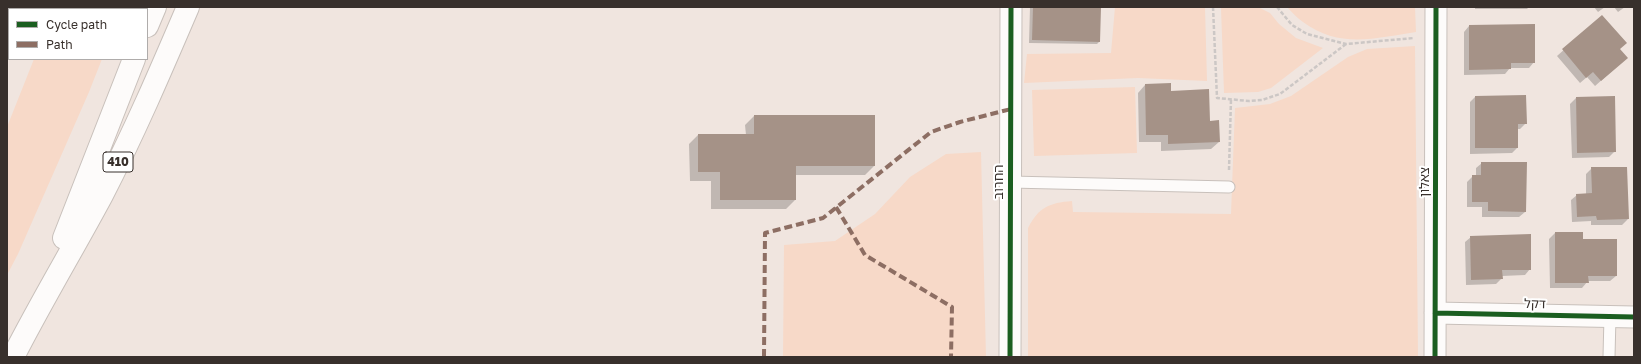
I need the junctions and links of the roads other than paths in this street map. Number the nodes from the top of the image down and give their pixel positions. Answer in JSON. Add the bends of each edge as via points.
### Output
{"nodes":[{"id":1,"x":154,"y":7,"type":"edge"},
{"id":2,"x":188,"y":7,"type":"edge"},
{"id":3,"x":1011,"y":7,"type":"edge"},
{"id":4,"x":1436,"y":7,"type":"edge"},
{"id":5,"x":148,"y":23,"type":"edge"},
{"id":6,"x":134,"y":60,"type":"edge"},
{"id":7,"x":1010,"y":182,"type":"junction"},
{"id":8,"x":1229,"y":187,"type":"road end"},
{"id":9,"x":36,"y":312,"type":"junction"},
{"id":10,"x":1435,"y":313,"type":"junction"},
{"id":11,"x":1610,"y":316,"type":"junction"},
{"id":12,"x":1634,"y":317,"type":"edge"},
{"id":13,"x":13,"y":357,"type":"edge"},
{"id":14,"x":1010,"y":357,"type":"edge"},
{"id":15,"x":1435,"y":357,"type":"edge"},
{"id":16,"x":1609,"y":357,"type":"edge"}],
"edges":[{"from":1,"to":5,"type":"main road"},
{"from":2,"to":9,"type":"main road","number":"410","via":[[151,95],[102,195]]},
{"from":3,"to":7,"type":"street","name":"החרוב"},
{"from":4,"to":10,"type":"street","name":"צאלון"},
{"from":6,"to":9,"type":"main road","number":"410"},
{"from":7,"to":8,"type":"lane"},
{"from":7,"to":14,"type":"street","name":"החרוב"},
{"from":9,"to":13,"type":"main road","number":"410"},
{"from":10,"to":11,"type":"street","name":"דקל"},
{"from":10,"to":15,"type":"street","name":"צאלון"},
{"from":11,"to":12,"type":"street","name":"דקל"},
{"from":11,"to":16,"type":"lane"}]}
